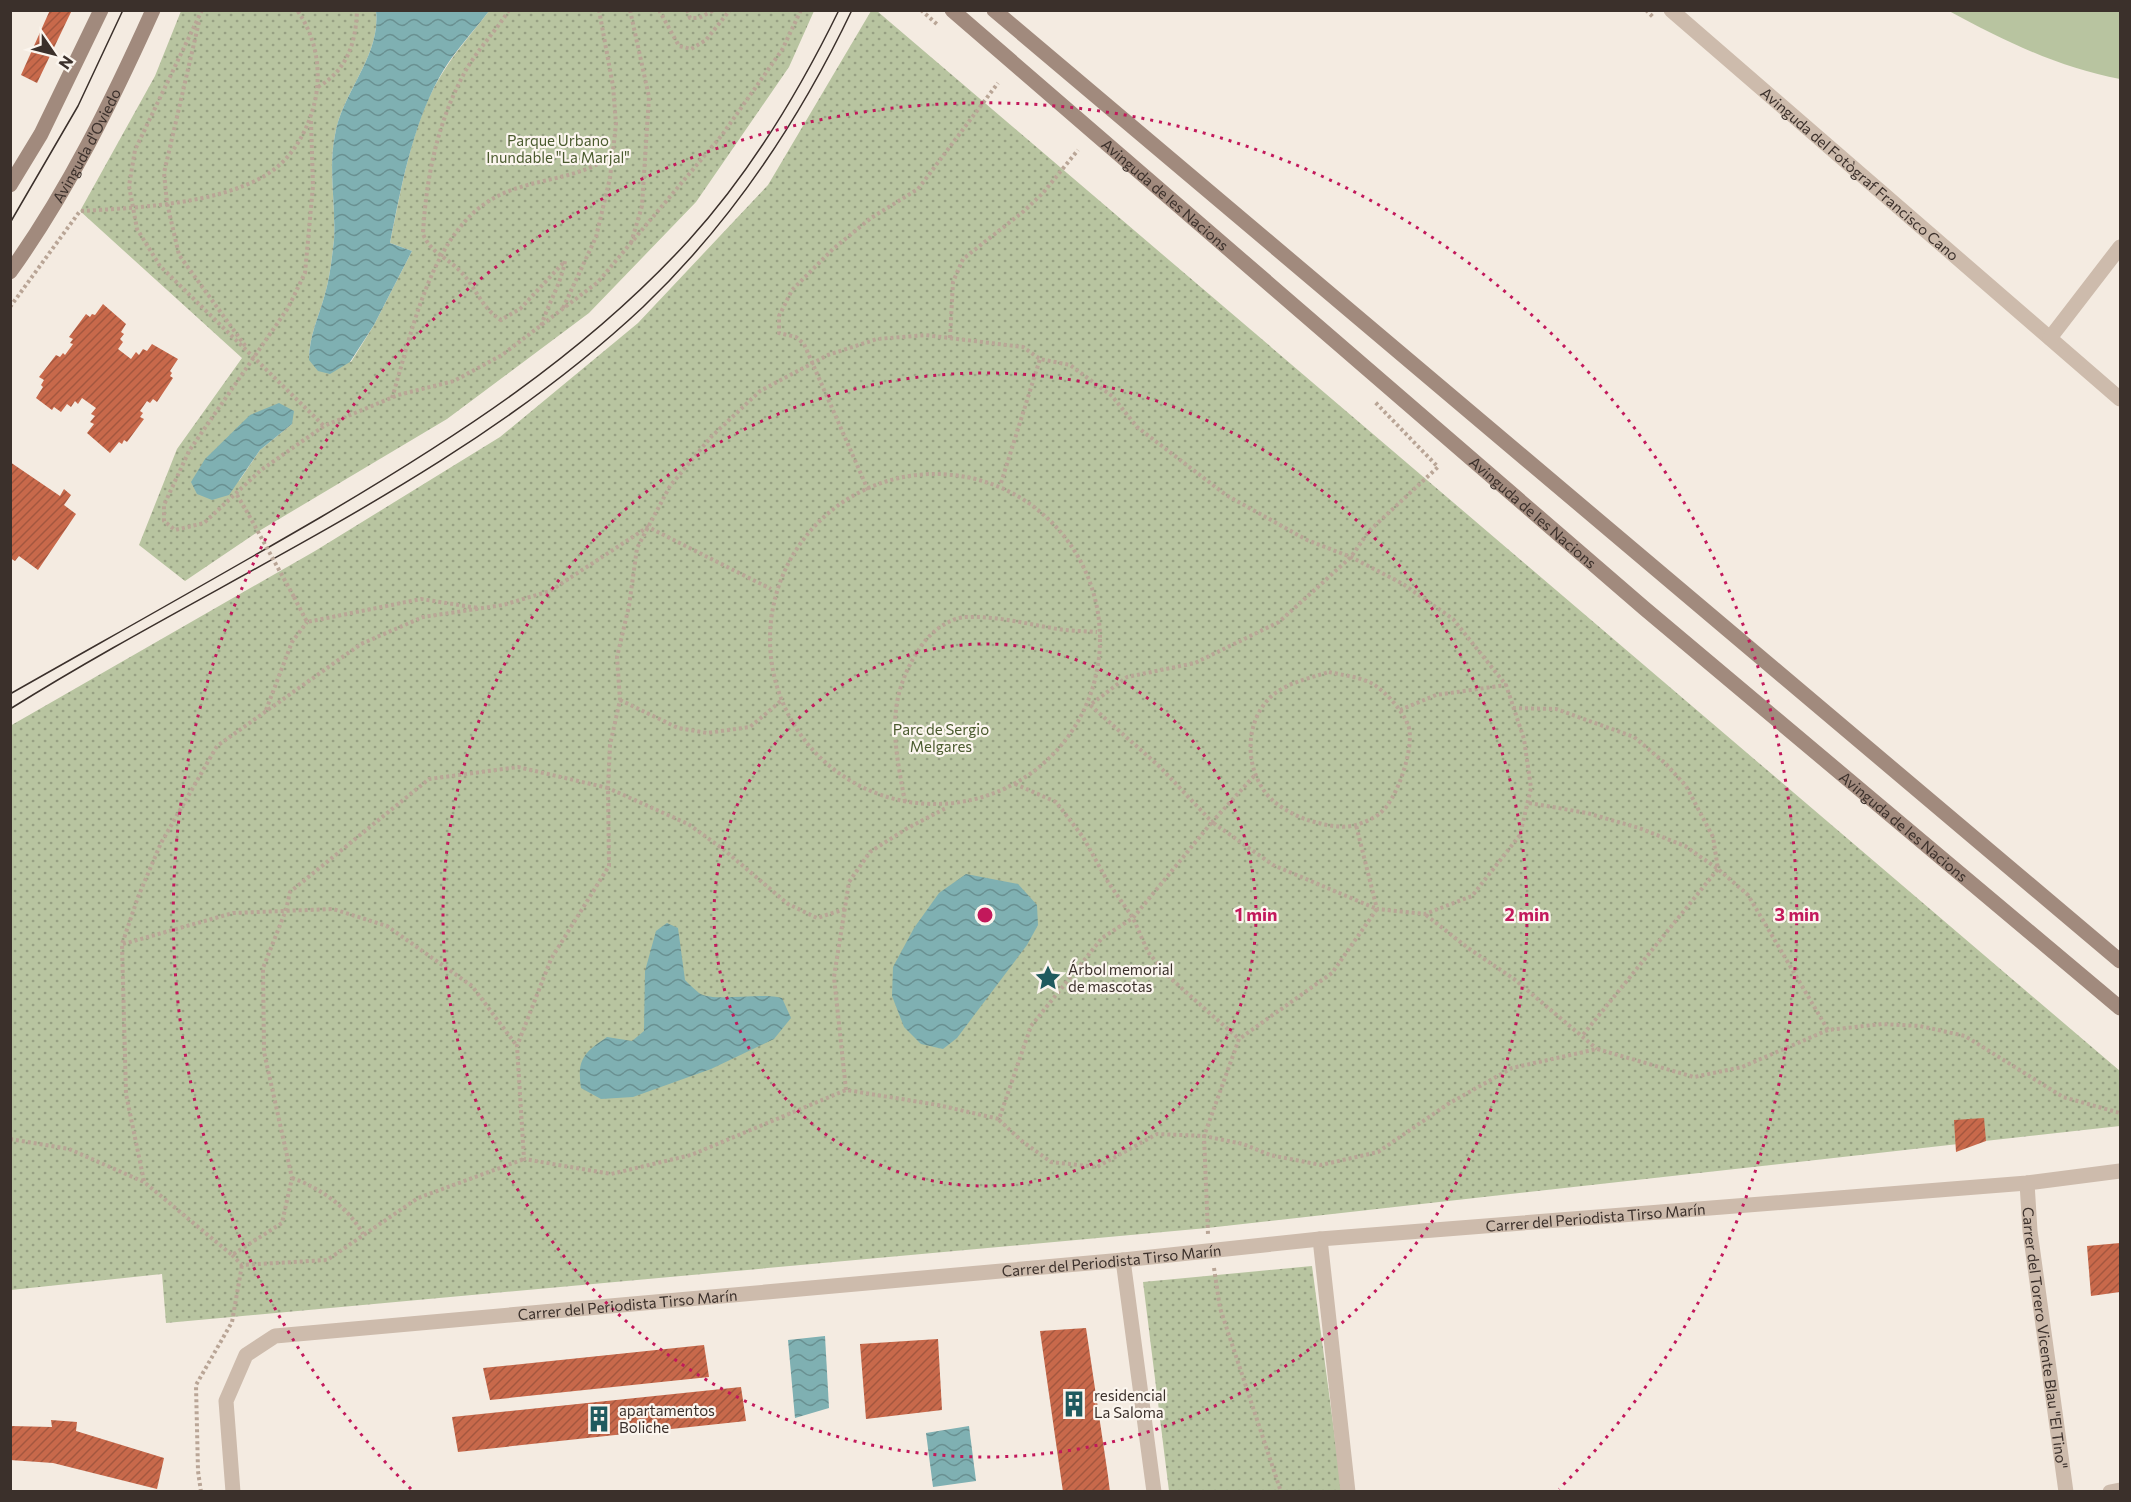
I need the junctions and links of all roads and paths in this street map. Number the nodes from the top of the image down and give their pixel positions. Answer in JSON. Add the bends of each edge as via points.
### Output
{"nodes":[{"id":1,"x":101,"y":10,"type":"edge"},
{"id":2,"x":153,"y":10,"type":"edge"},
{"id":3,"x":297,"y":10,"type":"edge"},
{"id":4,"x":357,"y":10,"type":"edge"},
{"id":5,"x":509,"y":10,"type":"edge"},
{"id":6,"x":599,"y":10,"type":"edge"},
{"id":7,"x":630,"y":10,"type":"edge"},
{"id":8,"x":659,"y":10,"type":"edge"},
{"id":9,"x":687,"y":10,"type":"edge"},
{"id":10,"x":714,"y":10,"type":"edge"},
{"id":11,"x":730,"y":10,"type":"edge"},
{"id":12,"x":801,"y":10,"type":"edge"},
{"id":13,"x":952,"y":10,"type":"edge"},
{"id":14,"x":994,"y":10,"type":"edge"},
{"id":15,"x":1671,"y":10,"type":"edge"},
{"id":16,"x":201,"y":12,"type":"edge"},
{"id":17,"x":998,"y":83,"type":"dead end"},
{"id":18,"x":317,"y":87,"type":"junction"},
{"id":19,"x":311,"y":121,"type":"junction"},
{"id":20,"x":1078,"y":150,"type":"dead end"},
{"id":21,"x":612,"y":156,"type":"junction"},
{"id":22,"x":10,"y":185,"type":"edge"},
{"id":23,"x":167,"y":203,"type":"junction"},
{"id":24,"x":134,"y":208,"type":"junction"},
{"id":25,"x":630,"y":246,"type":"junction"},
{"id":26,"x":2121,"y":247,"type":"edge"},
{"id":27,"x":441,"y":256,"type":"junction"},
{"id":28,"x":10,"y":272,"type":"edge"},
{"id":29,"x":10,"y":307,"type":"edge"},
{"id":30,"x":561,"y":311,"type":"junction"},
{"id":31,"x":541,"y":326,"type":"junction"},
{"id":32,"x":950,"y":338,"type":"junction"},
{"id":33,"x":2050,"y":338,"type":"junction"},
{"id":34,"x":253,"y":357,"type":"junction"},
{"id":35,"x":1040,"y":359,"type":"junction"},
{"id":36,"x":814,"y":364,"type":"junction"},
{"id":37,"x":392,"y":398,"type":"junction"},
{"id":38,"x":2121,"y":399,"type":"edge"},
{"id":39,"x":324,"y":426,"type":"junction"},
{"id":40,"x":1438,"y":467,"type":"dead end"},
{"id":41,"x":1001,"y":483,"type":"junction"},
{"id":42,"x":868,"y":490,"type":"junction"},
{"id":43,"x":237,"y":495,"type":"junction"},
{"id":44,"x":648,"y":527,"type":"junction"},
{"id":45,"x":1351,"y":557,"type":"junction"},
{"id":46,"x":771,"y":589,"type":"junction"},
{"id":47,"x":482,"y":609,"type":"junction"},
{"id":48,"x":307,"y":622,"type":"junction"},
{"id":49,"x":1097,"y":632,"type":"junction"},
{"id":50,"x":1506,"y":685,"type":"junction"},
{"id":51,"x":620,"y":700,"type":"junction"},
{"id":52,"x":782,"y":700,"type":"junction"},
{"id":53,"x":1090,"y":705,"type":"junction"},
{"id":54,"x":1514,"y":708,"type":"junction"},
{"id":55,"x":1400,"y":710,"type":"junction"},
{"id":56,"x":266,"y":711,"type":"junction"},
{"id":57,"x":1254,"y":776,"type":"junction"},
{"id":58,"x":1015,"y":784,"type":"junction"},
{"id":59,"x":608,"y":788,"type":"junction"},
{"id":60,"x":905,"y":802,"type":"junction"},
{"id":61,"x":1529,"y":803,"type":"junction"},
{"id":62,"x":946,"y":807,"type":"junction"},
{"id":63,"x":1212,"y":822,"type":"junction"},
{"id":64,"x":1356,"y":825,"type":"junction"},
{"id":65,"x":1718,"y":869,"type":"junction"},
{"id":66,"x":845,"y":909,"type":"junction"},
{"id":67,"x":1377,"y":909,"type":"junction"},
{"id":68,"x":286,"y":910,"type":"junction"},
{"id":69,"x":1425,"y":914,"type":"junction"},
{"id":70,"x":1133,"y":918,"type":"junction"},
{"id":71,"x":122,"y":944,"type":"junction"},
{"id":72,"x":2121,"y":961,"type":"edge"},
{"id":73,"x":2121,"y":1008,"type":"edge"},
{"id":74,"x":1828,"y":1030,"type":"junction"},
{"id":75,"x":1582,"y":1036,"type":"junction"},
{"id":76,"x":1239,"y":1039,"type":"junction"},
{"id":77,"x":517,"y":1046,"type":"junction"},
{"id":78,"x":1597,"y":1049,"type":"junction"},
{"id":79,"x":846,"y":1090,"type":"junction"},
{"id":80,"x":2121,"y":1113,"type":"edge"},
{"id":81,"x":999,"y":1119,"type":"junction"},
{"id":82,"x":1204,"y":1136,"type":"junction"},
{"id":83,"x":10,"y":1139,"type":"edge"},
{"id":84,"x":524,"y":1159,"type":"junction"},
{"id":85,"x":2121,"y":1171,"type":"edge"},
{"id":86,"x":292,"y":1178,"type":"junction"},
{"id":87,"x":144,"y":1182,"type":"junction"},
{"id":88,"x":2027,"y":1183,"type":"junction"},
{"id":89,"x":363,"y":1234,"type":"junction"},
{"id":90,"x":1320,"y":1239,"type":"junction"},
{"id":91,"x":1212,"y":1251,"type":"junction"},
{"id":92,"x":232,"y":1255,"type":"junction"},
{"id":93,"x":1123,"y":1260,"type":"junction"},
{"id":94,"x":242,"y":1265,"type":"junction"},
{"id":95,"x":2121,"y":1490,"type":"edge"},
{"id":96,"x":201,"y":1491,"type":"edge"},
{"id":97,"x":233,"y":1491,"type":"edge"},
{"id":98,"x":1154,"y":1491,"type":"edge"},
{"id":99,"x":1281,"y":1491,"type":"edge"},
{"id":100,"x":1348,"y":1491,"type":"edge"},
{"id":101,"x":2066,"y":1491,"type":"edge"},
{"id":102,"x":2110,"y":1491,"type":"edge"}],
"edges":[{"from":1,"to":22,"type":"street","via":[[41,134]]},
{"from":2,"to":28,"type":"street","name":"Avinguda d'Oviedo","via":[[73,174]]},
{"from":3,"to":18,"type":"path","via":[[307,25],[317,55]]},
{"from":4,"to":18,"type":"path","via":[[357,32],[347,59],[333,78]]},
{"from":5,"to":27,"type":"path","via":[[466,70],[438,133],[423,234],[427,244]]},
{"from":6,"to":21,"type":"path","via":[[613,86],[616,124]]},
{"from":7,"to":25,"type":"path","via":[[649,98],[642,206]]},
{"from":8,"to":11,"type":"path","via":[[679,46],[691,49],[706,40]]},
{"from":9,"to":10,"type":"path","via":[[690,18],[699,18]]},
{"from":12,"to":25,"type":"path","via":[[782,50],[722,135]]},
{"from":13,"to":73,"type":"street","name":"Avinguda de les Nacions","via":[[1644,608]]},
{"from":14,"to":72,"type":"street","name":"Avinguda de les Nacions"},
{"from":15,"to":33,"type":"street","name":"Avinguda del Fotògraf Francisco Cano"},
{"from":16,"to":23,"type":"path","via":[[164,173]]},
{"from":16,"to":24,"type":"path","via":[[135,150],[129,186]]},
{"from":17,"to":36,"type":"path","via":[[918,189],[864,224],[792,290],[779,316],[779,333],[796,337],[804,344]]},
{"from":18,"to":19,"type":"path"},
{"from":19,"to":23,"type":"path","via":[[295,147],[268,174],[228,192]]},
{"from":19,"to":34,"type":"path","via":[[313,186],[305,273],[288,308]]},
{"from":20,"to":32,"type":"path","via":[[1030,205],[963,259],[953,282]]},
{"from":21,"to":27,"type":"path","via":[[584,170],[499,195],[466,218]]},
{"from":21,"to":30,"type":"path","via":[[596,237]]},
{"from":23,"to":24,"type":"path"},
{"from":23,"to":34,"type":"path","via":[[179,255]]},
{"from":24,"to":29,"type":"path","via":[[80,211]]},
{"from":24,"to":34,"type":"path","via":[[137,229],[160,266]]},
{"from":25,"to":30,"type":"path","via":[[598,282]]},
{"from":26,"to":33,"type":"street"},
{"from":27,"to":31,"type":"path","via":[[459,270],[482,305],[501,320],[520,309],[565,261]]},
{"from":27,"to":37,"type":"path","via":[[424,296]]},
{"from":30,"to":31,"type":"path"},
{"from":31,"to":37,"type":"path","via":[[502,355],[454,381]]},
{"from":32,"to":35,"type":"path","via":[[1023,347]]},
{"from":32,"to":36,"type":"path","via":[[925,335],[877,339]]},
{"from":33,"to":38,"type":"street","name":"Avinguda del Fotògraf Francisco Cano"},
{"from":34,"to":39,"type":"path"},
{"from":34,"to":43,"type":"path","via":[[189,451],[164,505],[164,520],[175,530],[204,523]]},
{"from":35,"to":41,"type":"path"},
{"from":35,"to":45,"type":"path","via":[[1070,365],[1112,396],[1137,427],[1226,495],[1307,540]]},
{"from":36,"to":42,"type":"path"},
{"from":36,"to":44,"type":"path","via":[[760,391],[711,437],[670,486]]},
{"from":37,"to":39,"type":"path"},
{"from":39,"to":43,"type":"path","via":[[261,470]]},
{"from":40,"to":45,"type":"path","via":[[1369,531]]},
{"from":41,"to":42,"type":"path","via":[[945,473],[885,478]]},
{"from":41,"to":49,"type":"path","via":[[1059,529],[1091,589]]},
{"from":42,"to":46,"type":"path","via":[[824,513],[794,547]]},
{"from":43,"to":48,"type":"path","bridge":true},
{"from":44,"to":46,"type":"path"},
{"from":44,"to":47,"type":"path","via":[[550,591]]},
{"from":44,"to":51,"type":"path","via":[[637,548],[617,657]]},
{"from":45,"to":50,"type":"path","via":[[1403,584],[1453,619]]},
{"from":45,"to":53,"type":"path","via":[[1279,622],[1195,663],[1127,677]]},
{"from":46,"to":52,"type":"path"},
{"from":47,"to":48,"type":"path","via":[[421,598]]},
{"from":47,"to":56,"type":"path","via":[[423,617],[361,644]]},
{"from":48,"to":56,"type":"path","via":[[292,642]]},
{"from":49,"to":53,"type":"path","via":[[1097,670]]},
{"from":49,"to":60,"type":"path","via":[[963,617],[931,632],[907,666],[897,696],[893,732]]},
{"from":50,"to":54,"type":"path"},
{"from":50,"to":55,"type":"path","via":[[1436,694]]},
{"from":51,"to":52,"type":"path","via":[[678,728],[707,733],[750,728]]},
{"from":51,"to":59,"type":"path","via":[[610,745]]},
{"from":52,"to":60,"type":"path","via":[[803,741],[846,775]]},
{"from":53,"to":58,"type":"path","via":[[1046,763]]},
{"from":53,"to":63,"type":"path","via":[[1160,767]]},
{"from":54,"to":61,"type":"path","via":[[1524,739],[1531,788]]},
{"from":54,"to":65,"type":"path","via":[[1556,709],[1634,737],[1686,786],[1713,837]]},
{"from":55,"to":57,"type":"path","via":[[1372,684],[1329,672],[1296,682],[1274,695],[1263,708],[1249,740]]},
{"from":55,"to":64,"type":"path","via":[[1409,727],[1401,782],[1382,813]]},
{"from":56,"to":71,"type":"path","via":[[218,746],[161,843]]},
{"from":57,"to":63,"type":"path"},
{"from":57,"to":64,"type":"path","via":[[1266,795],[1299,818],[1331,827]]},
{"from":58,"to":62,"type":"path","via":[[976,802]]},
{"from":58,"to":70,"type":"path","via":[[1056,802],[1083,837]]},
{"from":59,"to":66,"type":"path","via":[[688,824],[788,904],[817,918]]},
{"from":59,"to":68,"type":"path","via":[[518,767],[429,779],[290,892]]},
{"from":59,"to":77,"type":"path","via":[[609,866],[551,959]]},
{"from":60,"to":62,"type":"path"},
{"from":61,"to":65,"type":"path","via":[[1587,813],[1639,828],[1685,846]]},
{"from":61,"to":69,"type":"path","via":[[1520,835],[1472,896]]},
{"from":62,"to":66,"type":"path","via":[[870,852],[849,882]]},
{"from":63,"to":67,"type":"path","via":[[1273,866]]},
{"from":63,"to":70,"type":"path"},
{"from":64,"to":67,"type":"path"},
{"from":65,"to":74,"type":"path","via":[[1748,896]]},
{"from":65,"to":75,"type":"path"},
{"from":66,"to":79,"type":"path","via":[[834,977]]},
{"from":67,"to":69,"type":"path"},
{"from":67,"to":76,"type":"path","via":[[1332,973]]},
{"from":68,"to":71,"type":"path","via":[[233,913]]},
{"from":68,"to":77,"type":"path","via":[[333,909],[387,926],[472,986]]},
{"from":68,"to":86,"type":"path","via":[[263,968],[264,1052]]},
{"from":69,"to":75,"type":"path","via":[[1514,979]]},
{"from":70,"to":76,"type":"path","via":[[1148,952],[1169,977]]},
{"from":70,"to":81,"type":"path","via":[[1102,938],[1031,1026]]},
{"from":71,"to":87,"type":"path","via":[[126,1094]]},
{"from":74,"to":78,"type":"path","via":[[1742,1067],[1694,1077]]},
{"from":74,"to":80,"type":"path","via":[[1882,1024],[1920,1026],[1965,1036],[2063,1097]]},
{"from":75,"to":78,"type":"path"},
{"from":76,"to":82,"type":"path"},
{"from":77,"to":84,"type":"path"},
{"from":78,"to":82,"type":"path","via":[[1512,1068],[1448,1104],[1378,1152],[1321,1165]]},
{"from":79,"to":81,"type":"path"},
{"from":79,"to":84,"type":"path","via":[[691,1155],[611,1174]]},
{"from":81,"to":82,"type":"path","via":[[1051,1162],[1097,1167],[1157,1134]]},
{"from":82,"to":91,"type":"path","via":[[1207,1228]]},
{"from":83,"to":87,"type":"path","via":[[69,1149]]},
{"from":84,"to":89,"type":"path","via":[[418,1198]]},
{"from":85,"to":88,"type":"street","name":"Carrer del Periodista Tirso Marín"},
{"from":86,"to":89,"type":"path","via":[[336,1202]]},
{"from":86,"to":92,"type":"path","via":[[282,1223]]},
{"from":87,"to":92,"type":"path"},
{"from":88,"to":90,"type":"street","name":"Carrer del Periodista Tirso Marín"},
{"from":88,"to":101,"type":"street","name":"Carrer del Torero Vicente Blau \"El Tino\"","via":[[2030,1231]]},
{"from":89,"to":94,"type":"path","via":[[327,1260]]},
{"from":90,"to":91,"type":"street","name":"Carrer del Periodista Tirso Marín"},
{"from":90,"to":100,"type":"street"},
{"from":91,"to":93,"type":"street","name":"Carrer del Periodista Tirso Marín"},
{"from":91,"to":99,"type":"path","via":[[1220,1308]]},
{"from":92,"to":94,"type":"path"},
{"from":93,"to":97,"type":"street","name":"Carrer del Periodista Tirso Marín","via":[[275,1336],[246,1355],[226,1401]]},
{"from":93,"to":98,"type":"street"},
{"from":94,"to":96,"type":"path","via":[[232,1322],[196,1385]]},
{"from":95,"to":102,"type":"street"}]}
